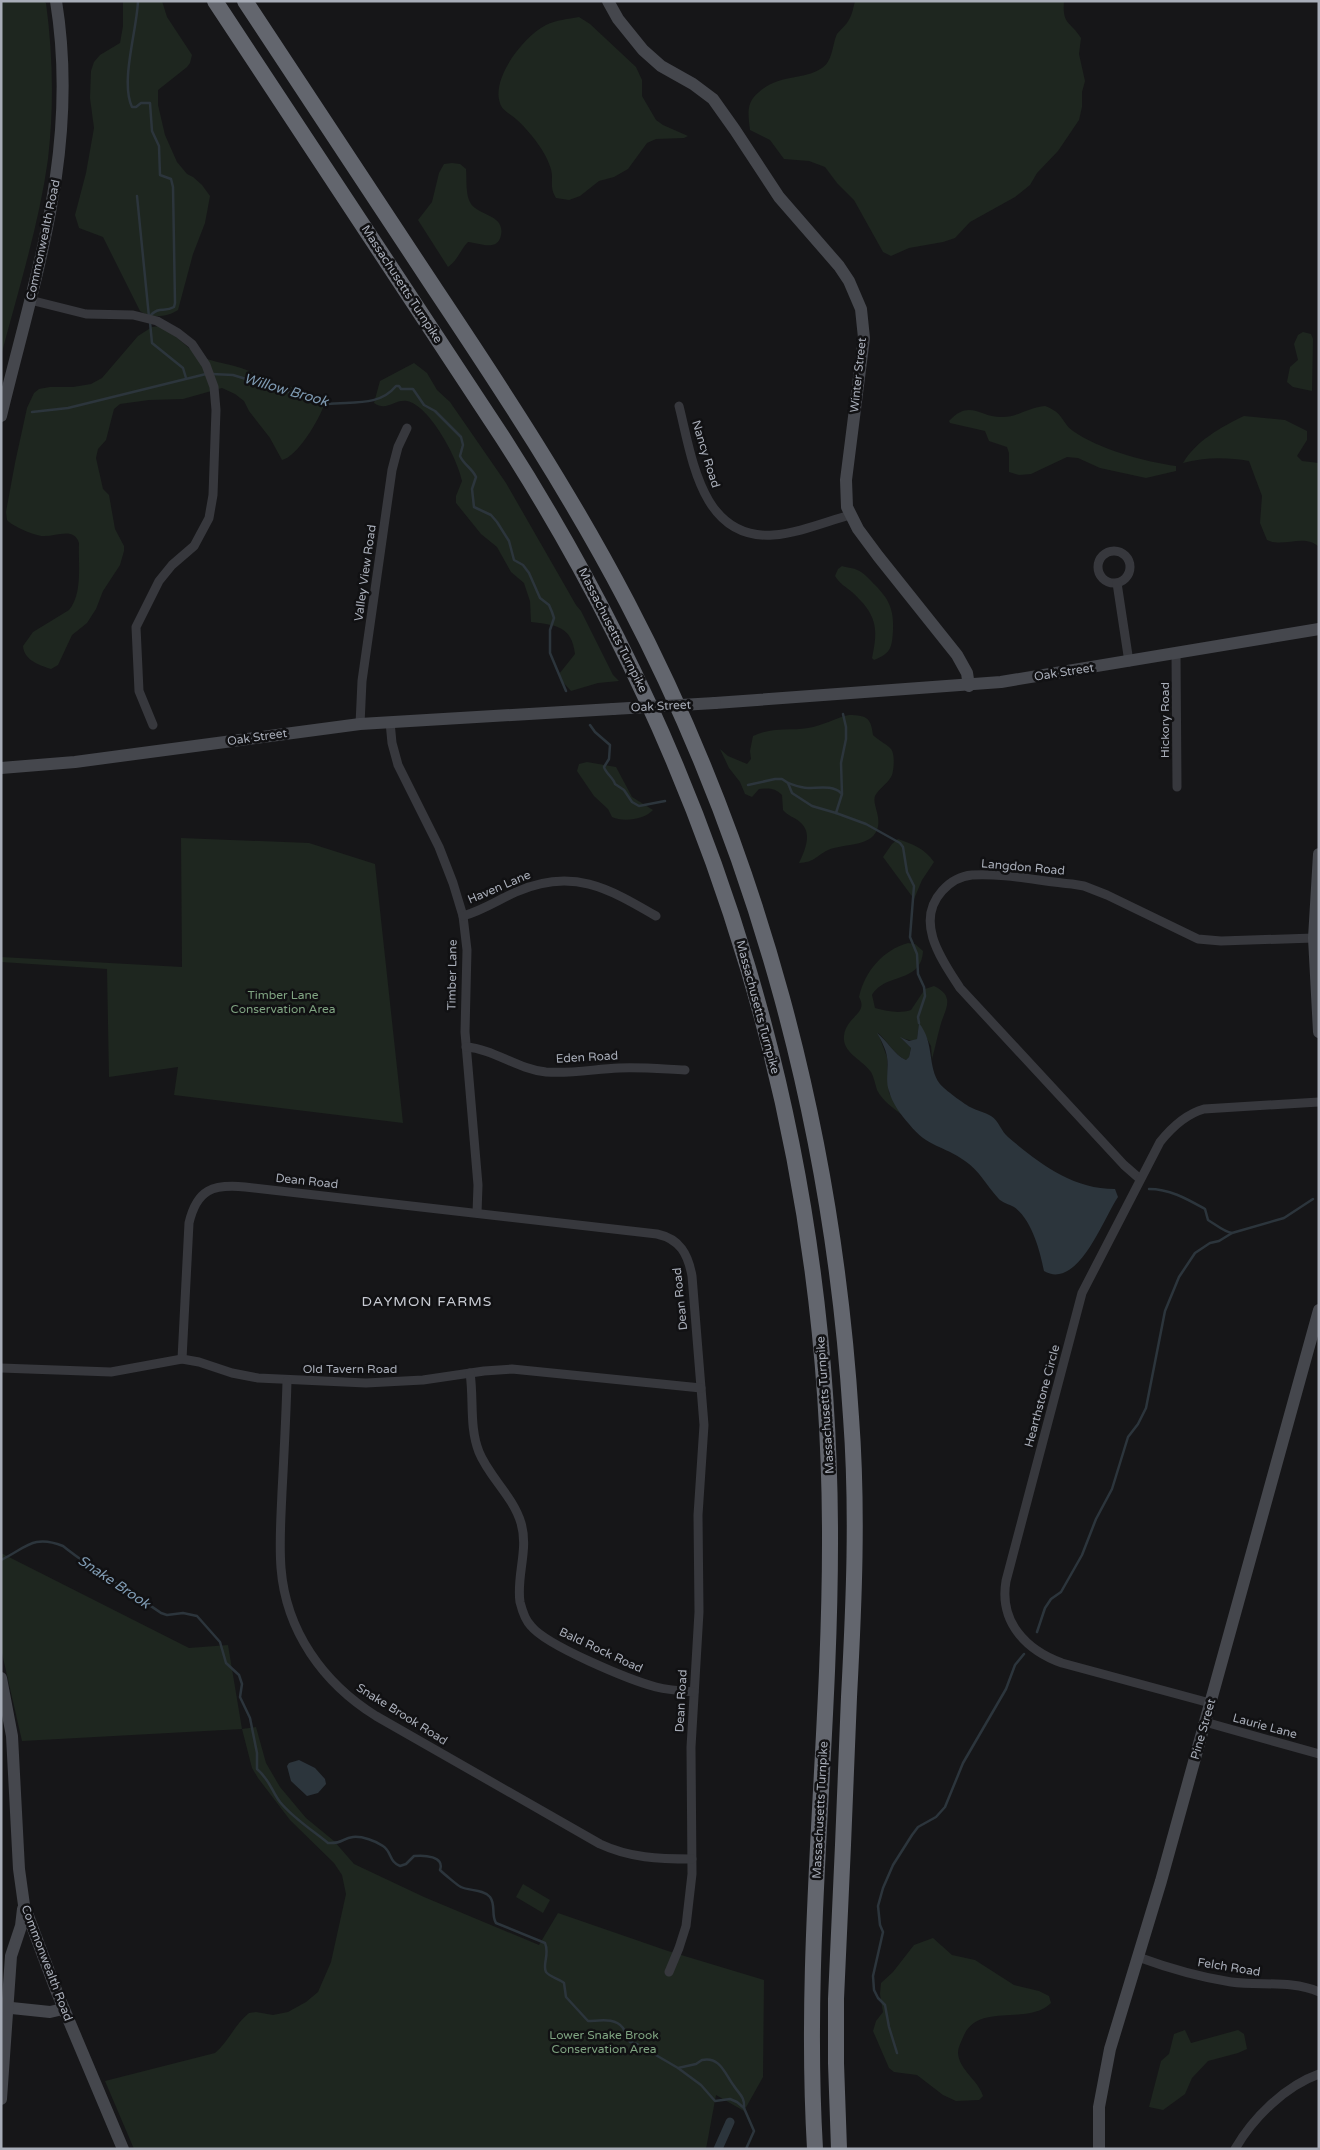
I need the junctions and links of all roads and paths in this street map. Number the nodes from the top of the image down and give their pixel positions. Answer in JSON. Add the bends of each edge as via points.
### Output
{"nodes":[{"id":1,"x":56,"y":1,"type":"edge"},
{"id":2,"x":216,"y":1,"type":"edge"},
{"id":3,"x":245,"y":1,"type":"edge"},
{"id":4,"x":608,"y":1,"type":"edge"},
{"id":5,"x":30,"y":300,"type":"junction"},
{"id":6,"x":679,"y":406,"type":"dead end"},
{"id":7,"x":1,"y":416,"type":"edge"},
{"id":8,"x":407,"y":428,"type":"dead end"},
{"id":9,"x":850,"y":515,"type":"junction"},
{"id":10,"x":1117,"y":583,"type":"dead end"},
{"id":11,"x":1319,"y":629,"type":"edge"},
{"id":12,"x":1176,"y":654,"type":"junction"},
{"id":13,"x":1129,"y":662,"type":"junction"},
{"id":14,"x":969,"y":686,"type":"junction"},
{"id":15,"x":390,"y":722,"type":"junction"},
{"id":16,"x":360,"y":724,"type":"junction"},
{"id":17,"x":153,"y":725,"type":"dead end"},
{"id":18,"x":1,"y":768,"type":"edge"},
{"id":19,"x":1177,"y":787,"type":"dead end"},
{"id":20,"x":1319,"y":854,"type":"edge"},
{"id":21,"x":463,"y":916,"type":"junction"},
{"id":22,"x":656,"y":916,"type":"dead end"},
{"id":23,"x":1314,"y":938,"type":"junction"},
{"id":24,"x":1318,"y":994,"type":"edge"},
{"id":25,"x":1319,"y":1032,"type":"edge"},
{"id":26,"x":466,"y":1048,"type":"junction"},
{"id":27,"x":684,"y":1070,"type":"dead end"},
{"id":28,"x":1319,"y":1102,"type":"edge"},
{"id":29,"x":1140,"y":1179,"type":"junction"},
{"id":30,"x":477,"y":1213,"type":"junction"},
{"id":31,"x":1319,"y":1310,"type":"edge"},
{"id":32,"x":182,"y":1359,"type":"junction"},
{"id":33,"x":1,"y":1368,"type":"edge"},
{"id":34,"x":470,"y":1373,"type":"junction"},
{"id":35,"x":287,"y":1381,"type":"junction"},
{"id":36,"x":701,"y":1388,"type":"junction"},
{"id":37,"x":1,"y":1678,"type":"edge"},
{"id":38,"x":694,"y":1692,"type":"junction"},
{"id":39,"x":1210,"y":1704,"type":"junction"},
{"id":40,"x":5,"y":1719,"type":"edge"},
{"id":41,"x":1205,"y":1722,"type":"junction"},
{"id":42,"x":1319,"y":1754,"type":"edge"},
{"id":43,"x":692,"y":1858,"type":"junction"},
{"id":44,"x":23,"y":1898,"type":"junction"},
{"id":45,"x":1138,"y":1958,"type":"junction"},
{"id":46,"x":668,"y":1972,"type":"dead end"},
{"id":47,"x":1319,"y":1992,"type":"edge"},
{"id":48,"x":5,"y":2008,"type":"edge"},
{"id":49,"x":63,"y":2009,"type":"junction"},
{"id":50,"x":1319,"y":2074,"type":"edge"},
{"id":51,"x":1,"y":2099,"type":"edge"},
{"id":52,"x":123,"y":2149,"type":"edge"},
{"id":53,"x":815,"y":2149,"type":"edge"},
{"id":54,"x":839,"y":2149,"type":"edge"},
{"id":55,"x":1099,"y":2149,"type":"edge"},
{"id":56,"x":1235,"y":2149,"type":"edge"}],
"edges":[{"from":1,"to":5,"type":"main road","name":"Commonwealth Road","via":[[62,66],[61,141],[51,212]]},
{"from":2,"to":53,"type":"highway","name":"Massachusetts Turnpike","via":[[512,451],[586,576],[645,692],[683,781],[718,872],[756,995],[803,1200],[818,1312],[827,1426],[829,1603],[812,2015]]},
{"from":3,"to":54,"type":"highway","name":"Massachusetts Turnpike","via":[[506,396],[603,556],[659,665],[699,754],[740,860],[777,976],[805,1086],[827,1198],[844,1319],[852,1433],[855,1578],[836,2008]]},
{"from":4,"to":9,"type":"main road","name":"Winter Street","via":[[643,50],[661,66],[694,84],[712,99],[779,197],[839,266],[854,292],[862,317],[864,338],[846,480]]},
{"from":5,"to":7,"type":"main road","name":"Commonwealth Road"},
{"from":5,"to":17,"type":"street","via":[[86,314],[123,314],[157,321],[192,344],[210,377],[216,399],[213,494],[205,528],[188,553],[165,572],[136,627],[139,691]]},
{"from":6,"to":9,"type":"street","name":"Nancy Road","via":[[701,488],[715,511],[734,526],[752,533],[771,535]]},
{"from":8,"to":16,"type":"street","name":"Valley View Road","via":[[392,470],[362,682]]},
{"from":9,"to":14,"type":"main road","name":"Winter Street","via":[[878,556],[953,649],[965,668]]},
{"from":10,"to":13,"type":"street"},
{"from":11,"to":12,"type":"main road","name":"Oak Street"},
{"from":12,"to":13,"type":"main road","name":"Oak Street"},
{"from":12,"to":19,"type":"street","name":"Hickory Road"},
{"from":13,"to":14,"type":"main road","name":"Oak Street"},
{"from":14,"to":15,"type":"main road","name":"Oak Street","bridge":true},
{"from":15,"to":16,"type":"main road","name":"Oak Street"},
{"from":15,"to":21,"type":"street","name":"Timber Lane","via":[[398,765],[439,847]]},
{"from":16,"to":18,"type":"main road","name":"Oak Street","via":[[75,762]]},
{"from":20,"to":23,"type":"main road"},
{"from":21,"to":22,"type":"street","name":"Haven Lane","via":[[524,888],[564,880],[606,889]]},
{"from":21,"to":26,"type":"street","name":"Timber Lane","via":[[467,950]]},
{"from":23,"to":24,"type":"main road"},
{"from":23,"to":29,"type":"street","name":"Langdon Road","via":[[1198,939],[1096,890],[1072,884],[971,876],[953,881],[936,898],[930,918],[932,935],[960,988]]},
{"from":24,"to":25,"type":"main road"},
{"from":26,"to":27,"type":"street","name":"Eden Road","via":[[480,1049],[516,1065],[546,1072],[637,1068]]},
{"from":26,"to":30,"type":"street","name":"Timber Lane","via":[[478,1185]]},
{"from":28,"to":29,"type":"street","name":"Hearthstone Circle","via":[[1222,1107],[1195,1112],[1165,1136]]},
{"from":29,"to":39,"type":"street","name":"Hearthstone Circle","via":[[1079,1301],[1008,1574],[1006,1605],[1020,1637],[1051,1659]]},
{"from":30,"to":32,"type":"street","name":"Dean Road","via":[[245,1187],[214,1187],[198,1199],[189,1223]]},
{"from":30,"to":36,"type":"street","name":"Dean Road","via":[[657,1234],[678,1243],[689,1260],[692,1276]]},
{"from":31,"to":39,"type":"main road","name":"Pine Street"},
{"from":32,"to":33,"type":"street","name":"Old Tavern Road","via":[[106,1372]]},
{"from":32,"to":35,"type":"street","name":"Old Tavern Road","via":[[244,1376]]},
{"from":34,"to":35,"type":"street","name":"Old Tavern Road","via":[[379,1383]]},
{"from":34,"to":36,"type":"street","name":"Old Tavern Road","via":[[525,1370]]},
{"from":34,"to":38,"type":"street","name":"Bald Rock Road","via":[[476,1444],[512,1504],[523,1531],[519,1594],[522,1611],[531,1626],[566,1650],[631,1679],[656,1687]]},
{"from":35,"to":43,"type":"street","name":"Snake Brook Road","via":[[280,1530],[283,1582],[299,1634],[329,1678],[376,1716],[600,1844],[633,1856]]},
{"from":36,"to":38,"type":"street","name":"Dean Road","via":[[704,1439],[698,1515],[699,1612]]},
{"from":37,"to":40,"type":"main road","name":"Commonwealth Road"},
{"from":38,"to":43,"type":"street","name":"Dean Road"},
{"from":39,"to":41,"type":"main road","name":"Pine Street"},
{"from":40,"to":44,"type":"main road","name":"Commonwealth Road","via":[[15,1772]]},
{"from":41,"to":42,"type":"street","name":"Laurie Lane"},
{"from":41,"to":45,"type":"main road","name":"Pine Street"},
{"from":43,"to":46,"type":"street","name":"Dean Road","via":[[692,1888],[686,1926]]},
{"from":44,"to":48,"type":"main road"},
{"from":44,"to":49,"type":"main road","name":"Commonwealth Road"},
{"from":45,"to":47,"type":"street","name":"Felch Road","via":[[1208,1978],[1257,1985],[1291,1985]]},
{"from":45,"to":55,"type":"main road","name":"Pine Street","via":[[1105,2070],[1099,2107]]},
{"from":48,"to":49,"type":"main road","via":[[50,2012]]},
{"from":48,"to":51,"type":"main road"},
{"from":49,"to":52,"type":"main road","name":"Commonwealth Road"},
{"from":50,"to":56,"type":"street","via":[[1288,2091],[1242,2136]]}]}
